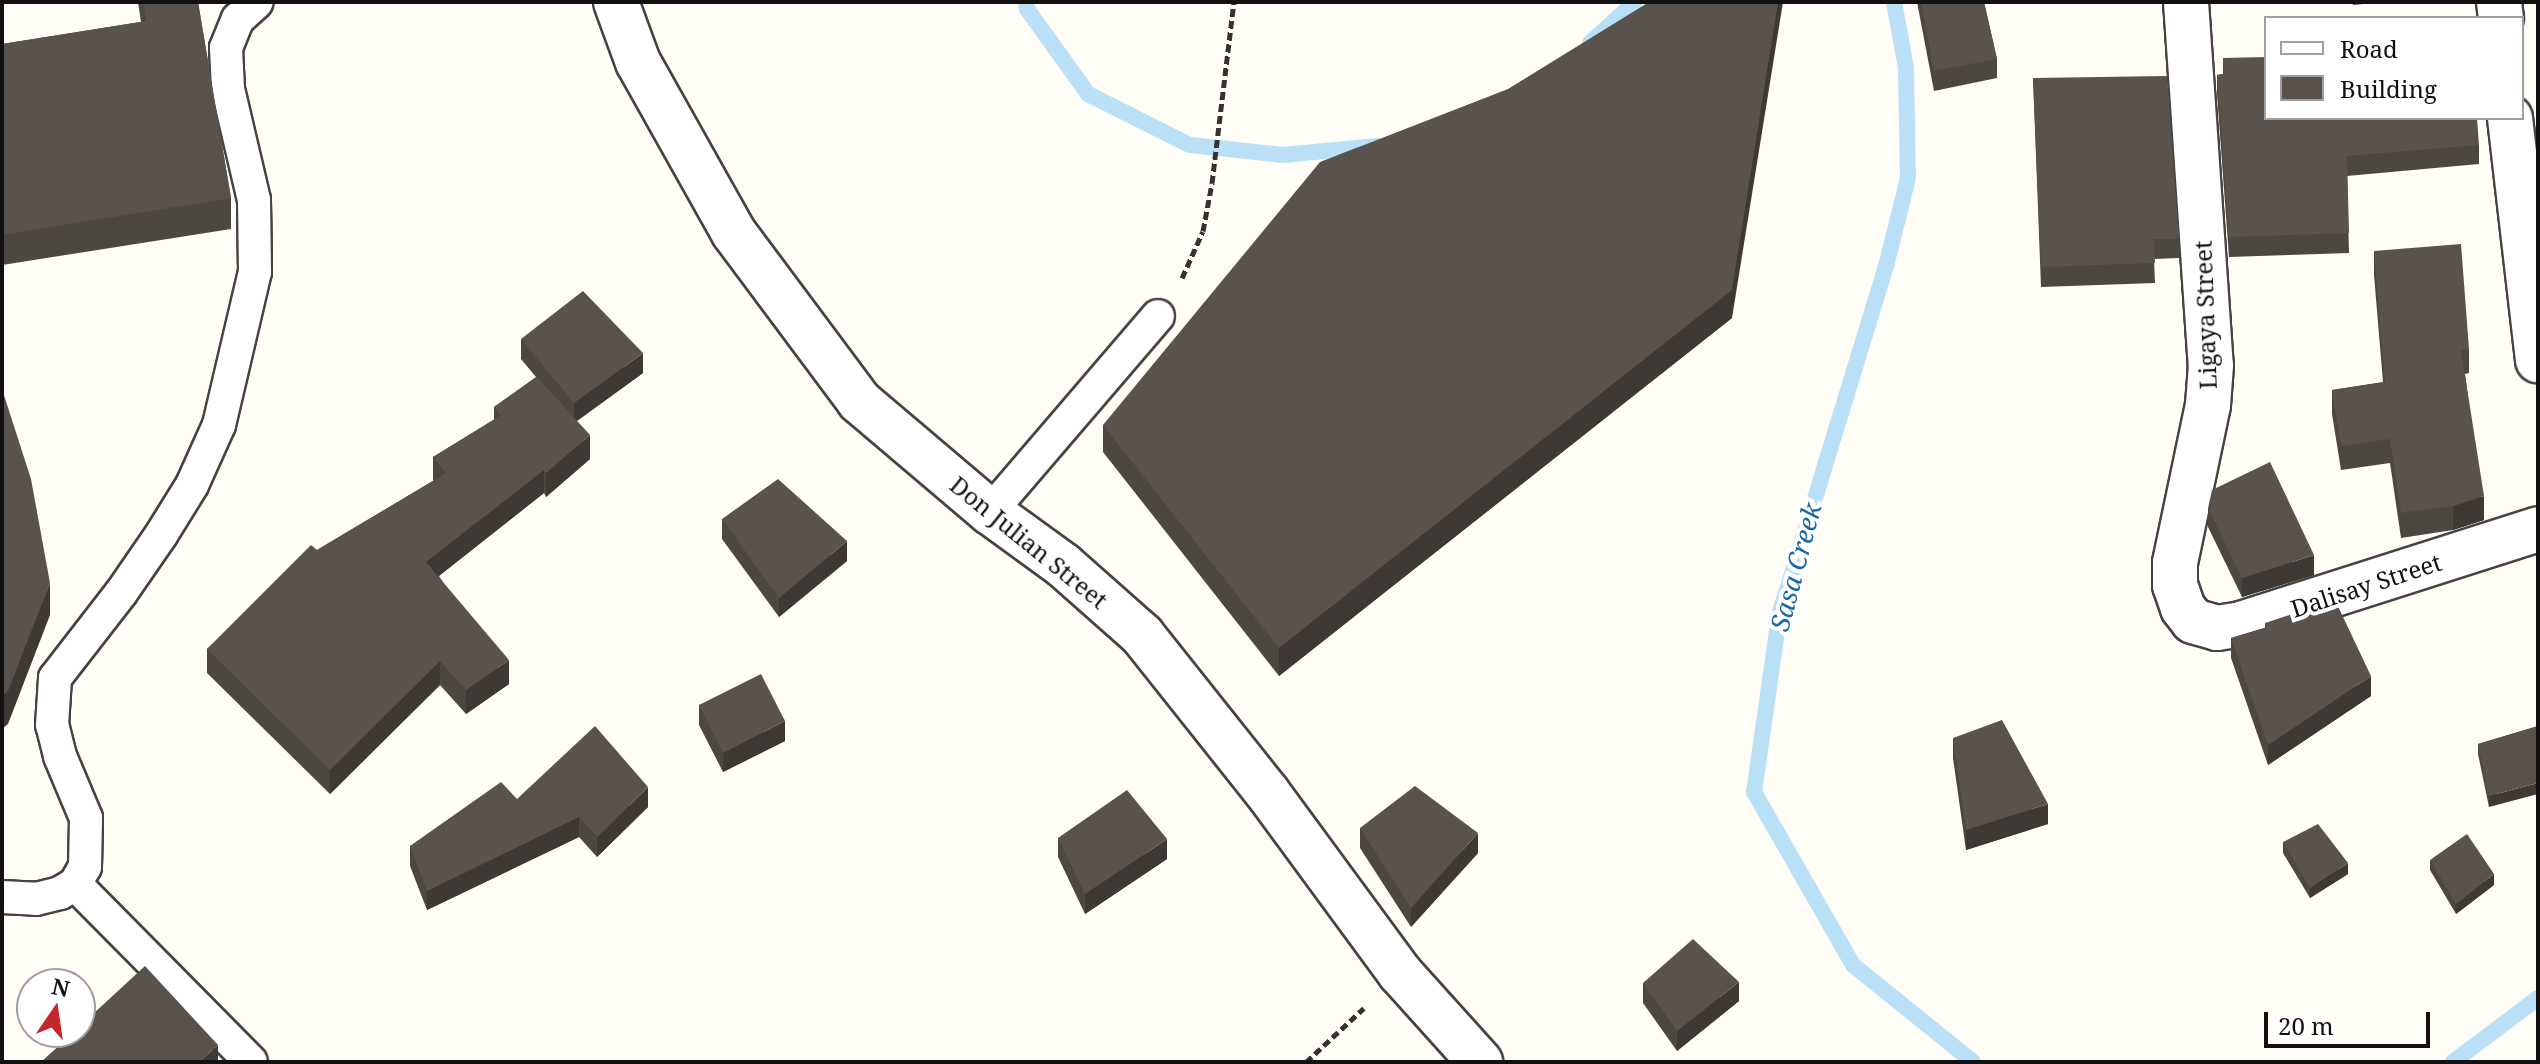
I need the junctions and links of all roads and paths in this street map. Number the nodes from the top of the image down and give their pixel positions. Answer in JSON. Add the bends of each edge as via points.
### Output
{"nodes":[{"id":1,"x":257,"y":2,"type":"edge"},
{"id":2,"x":616,"y":2,"type":"edge"},
{"id":3,"x":1234,"y":2,"type":"edge"},
{"id":4,"x":2186,"y":2,"type":"edge"},
{"id":5,"x":2510,"y":120,"type":"edge"},
{"id":6,"x":1158,"y":316,"type":"joint"},
{"id":7,"x":2538,"y":360,"type":"edge"},
{"id":8,"x":990,"y":512,"type":"junction"},
{"id":9,"x":2538,"y":529,"type":"edge"},
{"id":10,"x":2193,"y":621,"type":"joint"},
{"id":11,"x":75,"y":884,"type":"junction"},
{"id":12,"x":2,"y":897,"type":"edge"},
{"id":13,"x":1400,"y":973,"type":"junction"},
{"id":14,"x":251,"y":1062,"type":"edge"},
{"id":15,"x":1306,"y":1062,"type":"edge"},
{"id":16,"x":1480,"y":1062,"type":"edge"}],
"edges":[{"from":1,"to":11,"type":"lane","via":[[238,19],[226,48],[228,89],[254,200],[255,272],[219,425],[192,485],[161,535],[55,678],[52,725],[86,818],[85,867]]},
{"from":2,"to":8,"type":"street","name":"Don Julian Street","via":[[638,62],[734,233],[859,401]]},
{"from":3,"to":6,"type":"path","via":[[1212,183],[1197,245]]},
{"from":4,"to":10,"type":"street","name":"Ligaya Street","via":[[2211,365],[2208,405],[2175,563],[2175,585]]},
{"from":5,"to":7,"type":"street"},
{"from":6,"to":8,"type":"lane"},
{"from":8,"to":13,"type":"street","name":"Don Julian Street","via":[[1063,565],[1142,635],[1267,792]]},
{"from":9,"to":10,"type":"street","name":"Dalisay Street","via":[[2241,624],[2217,628]]},
{"from":11,"to":12,"type":"lane","via":[[36,899]]},
{"from":11,"to":14,"type":"lane"},
{"from":13,"to":15,"type":"path"},
{"from":13,"to":16,"type":"street","name":"Don Julian Street"}]}
